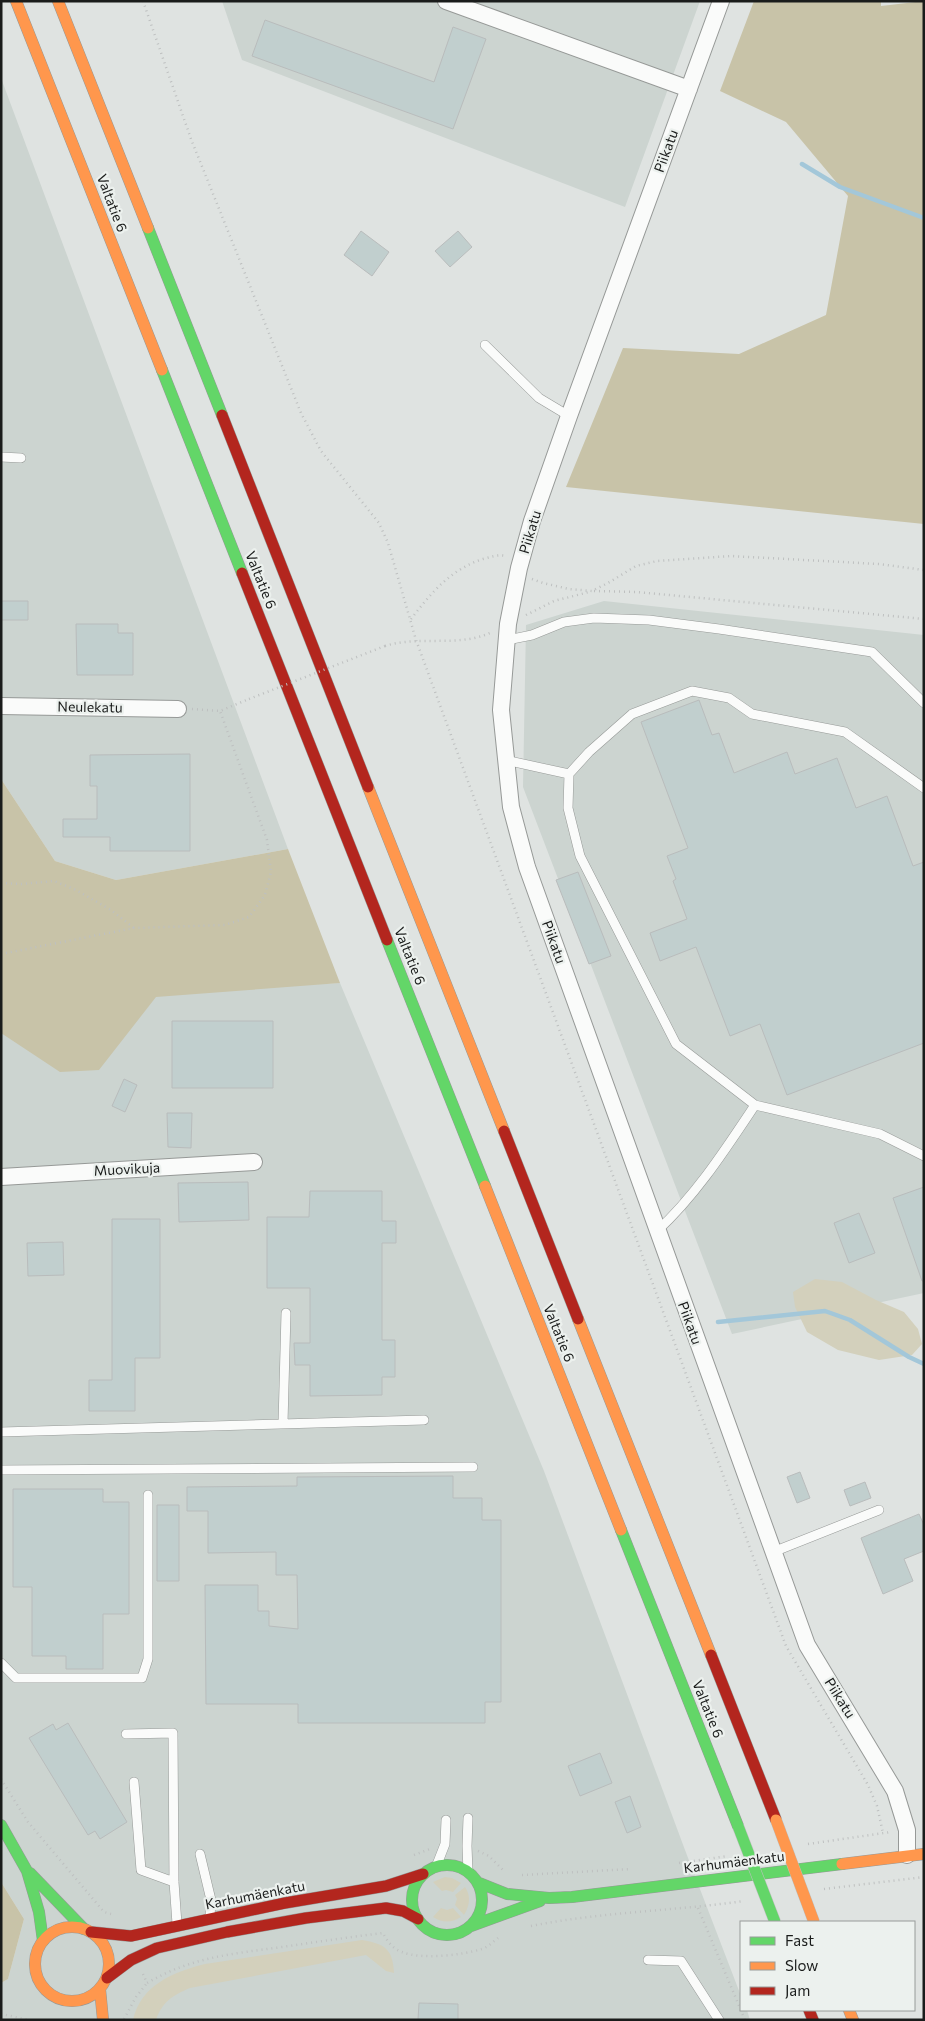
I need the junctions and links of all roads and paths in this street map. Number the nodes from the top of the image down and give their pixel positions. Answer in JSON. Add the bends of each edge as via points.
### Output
{"nodes":[{"id":1,"x":16,"y":1,"type":"edge"},
{"id":2,"x":58,"y":1,"type":"edge"},
{"id":3,"x":143,"y":1,"type":"edge"},
{"id":4,"x":446,"y":1,"type":"edge"},
{"id":5,"x":721,"y":1,"type":"edge"},
{"id":6,"x":689,"y":89,"type":"junction"},
{"id":7,"x":485,"y":345,"type":"dead end"},
{"id":8,"x":569,"y":416,"type":"junction"},
{"id":9,"x":1,"y":457,"type":"edge"},
{"id":10,"x":21,"y":458,"type":"dead end"},
{"id":11,"x":519,"y":568,"type":"junction"},
{"id":12,"x":924,"y":570,"type":"edge"},
{"id":13,"x":410,"y":619,"type":"junction"},
{"id":14,"x":416,"y":640,"type":"junction"},
{"id":15,"x":507,"y":640,"type":"junction"},
{"id":16,"x":924,"y":703,"type":"edge"},
{"id":17,"x":1,"y":706,"type":"edge"},
{"id":18,"x":178,"y":709,"type":"joint"},
{"id":19,"x":220,"y":710,"type":"junction"},
{"id":20,"x":505,"y":760,"type":"junction"},
{"id":21,"x":569,"y":774,"type":"junction"},
{"id":22,"x":924,"y":788,"type":"edge"},
{"id":23,"x":1,"y":883,"type":"edge"},
{"id":24,"x":134,"y":928,"type":"junction"},
{"id":25,"x":1,"y":954,"type":"edge"},
{"id":26,"x":755,"y":1105,"type":"junction"},
{"id":27,"x":924,"y":1156,"type":"edge"},
{"id":28,"x":254,"y":1162,"type":"dead end"},
{"id":29,"x":1,"y":1177,"type":"edge"},
{"id":30,"x":657,"y":1231,"type":"junction"},
{"id":31,"x":286,"y":1313,"type":"dead end"},
{"id":32,"x":424,"y":1420,"type":"dead end"},
{"id":33,"x":283,"y":1423,"type":"junction"},
{"id":34,"x":1,"y":1432,"type":"edge"},
{"id":35,"x":473,"y":1467,"type":"dead end"},
{"id":36,"x":1,"y":1470,"type":"edge"},
{"id":37,"x":148,"y":1496,"type":"dead end"},
{"id":38,"x":879,"y":1510,"type":"dead end"},
{"id":39,"x":774,"y":1552,"type":"junction"},
{"id":40,"x":1,"y":1663,"type":"edge"},
{"id":41,"x":126,"y":1734,"type":"dead end"},
{"id":42,"x":134,"y":1782,"type":"dead end"},
{"id":43,"x":468,"y":1818,"type":"dead end"},
{"id":44,"x":446,"y":1820,"type":"dead end"},
{"id":45,"x":1,"y":1825,"type":"edge"},
{"id":46,"x":883,"y":1833,"type":"dead end"},
{"id":47,"x":200,"y":1854,"type":"dead end"},
{"id":48,"x":916,"y":1854,"type":"edge"},
{"id":49,"x":436,"y":1867,"type":"junction"},
{"id":50,"x":28,"y":1871,"type":"junction"},
{"id":51,"x":468,"y":1872,"type":"junction"},
{"id":52,"x":423,"y":1874,"type":"junction"},
{"id":53,"x":174,"y":1882,"type":"junction"},
{"id":54,"x":477,"y":1882,"type":"junction"},
{"id":55,"x":549,"y":1898,"type":"junction"},
{"id":56,"x":698,"y":1908,"type":"dead end"},
{"id":57,"x":210,"y":1919,"type":"junction"},
{"id":58,"x":418,"y":1919,"type":"junction"},
{"id":59,"x":775,"y":1921,"type":"edge"},
{"id":60,"x":814,"y":1921,"type":"edge"},
{"id":61,"x":471,"y":1926,"type":"junction"},
{"id":62,"x":177,"y":1927,"type":"junction"},
{"id":63,"x":88,"y":1930,"type":"junction"},
{"id":64,"x":43,"y":1940,"type":"junction"},
{"id":65,"x":648,"y":1960,"type":"dead end"},
{"id":66,"x":107,"y":1978,"type":"junction"},
{"id":67,"x":147,"y":1983,"type":"dead end"},
{"id":68,"x":100,"y":1989,"type":"junction"},
{"id":69,"x":52,"y":1996,"type":"junction"},
{"id":70,"x":740,"y":2008,"type":"edge"},
{"id":71,"x":69,"y":2013,"type":"dead end"},
{"id":72,"x":1,"y":2014,"type":"edge"},
{"id":73,"x":29,"y":2020,"type":"edge"},
{"id":74,"x":103,"y":2020,"type":"edge"},
{"id":75,"x":124,"y":2020,"type":"edge"},
{"id":76,"x":720,"y":2020,"type":"edge"}],
"edges":[{"from":1,"to":59,"type":"main road","name":"Valtatie 6","bridge":true},
{"from":2,"to":60,"type":"main road","name":"Valtatie 6","bridge":true},
{"from":3,"to":13,"type":"path","via":[[191,139],[301,413],[322,451],[379,523]]},
{"from":4,"to":6,"type":"street"},
{"from":5,"to":6,"type":"street","name":"Piikatu"},
{"from":6,"to":8,"type":"street","name":"Piikatu"},
{"from":7,"to":8,"type":"lane","via":[[539,398]]},
{"from":8,"to":11,"type":"street","name":"Piikatu"},
{"from":9,"to":10,"type":"lane"},
{"from":11,"to":12,"type":"path","via":[[544,584],[592,591],[636,566],[657,561],[731,556],[879,564]]},
{"from":11,"to":13,"type":"path","via":[[509,556],[500,554],[468,564],[449,576]]},
{"from":11,"to":15,"type":"street","name":"Piikatu"},
{"from":13,"to":14,"type":"path"},
{"from":14,"to":19,"type":"path","bridge":true,"via":[[385,646]]},
{"from":14,"to":46,"type":"path","via":[[786,1646],[868,1785]]},
{"from":15,"to":16,"type":"lane","via":[[564,622],[594,618],[719,628],[872,652]]},
{"from":15,"to":20,"type":"street","name":"Piikatu","via":[[501,710]]},
{"from":17,"to":18,"type":"street","name":"Neulekatu"},
{"from":18,"to":19,"type":"path"},
{"from":19,"to":24,"type":"path","via":[[267,840],[271,872],[265,895],[249,917],[225,925]]},
{"from":20,"to":21,"type":"lane"},
{"from":20,"to":30,"type":"street","name":"Piikatu","via":[[511,807],[527,867]]},
{"from":21,"to":22,"type":"lane","via":[[632,714],[692,691],[729,698],[752,714],[845,732]]},
{"from":21,"to":26,"type":"lane","via":[[568,808],[580,856],[676,1044]]},
{"from":23,"to":24,"type":"path","via":[[54,881],[111,910]]},
{"from":24,"to":25,"type":"path"},
{"from":26,"to":27,"type":"lane","via":[[880,1134]]},
{"from":26,"to":30,"type":"lane","via":[[679,1211]]},
{"from":28,"to":29,"type":"street","name":"Muovikuja"},
{"from":30,"to":39,"type":"street","name":"Piikatu"},
{"from":31,"to":33,"type":"lane"},
{"from":32,"to":33,"type":"lane"},
{"from":33,"to":34,"type":"lane"},
{"from":35,"to":36,"type":"lane"},
{"from":37,"to":40,"type":"lane","via":[[148,1659],[142,1678],[16,1678]]},
{"from":38,"to":39,"type":"lane"},
{"from":39,"to":48,"type":"street","name":"Piikatu","via":[[807,1646],[895,1791]]},
{"from":41,"to":53,"type":"lane","via":[[173,1733]]},
{"from":42,"to":53,"type":"lane","via":[[141,1870]]},
{"from":43,"to":51,"type":"lane"},
{"from":44,"to":49,"type":"lane","via":[[445,1844]]},
{"from":45,"to":50,"type":"main road"},
{"from":47,"to":57,"type":"lane","via":[[211,1900]]},
{"from":48,"to":55,"type":"main road","name":"Karhumäenkatu"},
{"from":49,"to":51,"type":"main road","via":[[447,1865]]},
{"from":49,"to":52,"type":"main road"},
{"from":50,"to":63,"type":"main road"},
{"from":50,"to":64,"type":"main road","via":[[40,1912]]},
{"from":51,"to":54,"type":"main road"},
{"from":52,"to":57,"type":"main road","name":"Karhumäenkatu","via":[[386,1886]]},
{"from":52,"to":58,"type":"main road","via":[[412,1896]]},
{"from":53,"to":62,"type":"lane"},
{"from":54,"to":55,"type":"main road","name":"Karhumäenkatu","via":[[507,1894]]},
{"from":54,"to":61,"type":"main road","via":[[482,1900],[477,1919]]},
{"from":55,"to":61,"type":"main road","name":"Karhumäenkatu"},
{"from":56,"to":70,"type":"path"},
{"from":57,"to":62,"type":"main road","name":"Karhumäenkatu"},
{"from":58,"to":61,"type":"main road","via":[[434,1933],[447,1935],[460,1933]]},
{"from":58,"to":66,"type":"main road","via":[[394,1908],[386,1908],[320,1915],[194,1938],[136,1958]]},
{"from":62,"to":63,"type":"main road","name":"Karhumäenkatu","via":[[131,1936]]},
{"from":63,"to":64,"type":"main road","via":[[62,1928]]},
{"from":63,"to":66,"type":"main road","via":[[101,1941],[107,1952]]},
{"from":64,"to":69,"type":"main road","via":[[37,1952],[37,1977]]},
{"from":65,"to":76,"type":"lane","via":[[681,1961]]},
{"from":66,"to":68,"type":"main road"},
{"from":67,"to":75,"type":"path"},
{"from":68,"to":69,"type":"main road","via":[[78,2001],[64,2001]]},
{"from":68,"to":74,"type":"main road"},
{"from":69,"to":71,"type":"main road"},
{"from":72,"to":73,"type":"path"}]}
